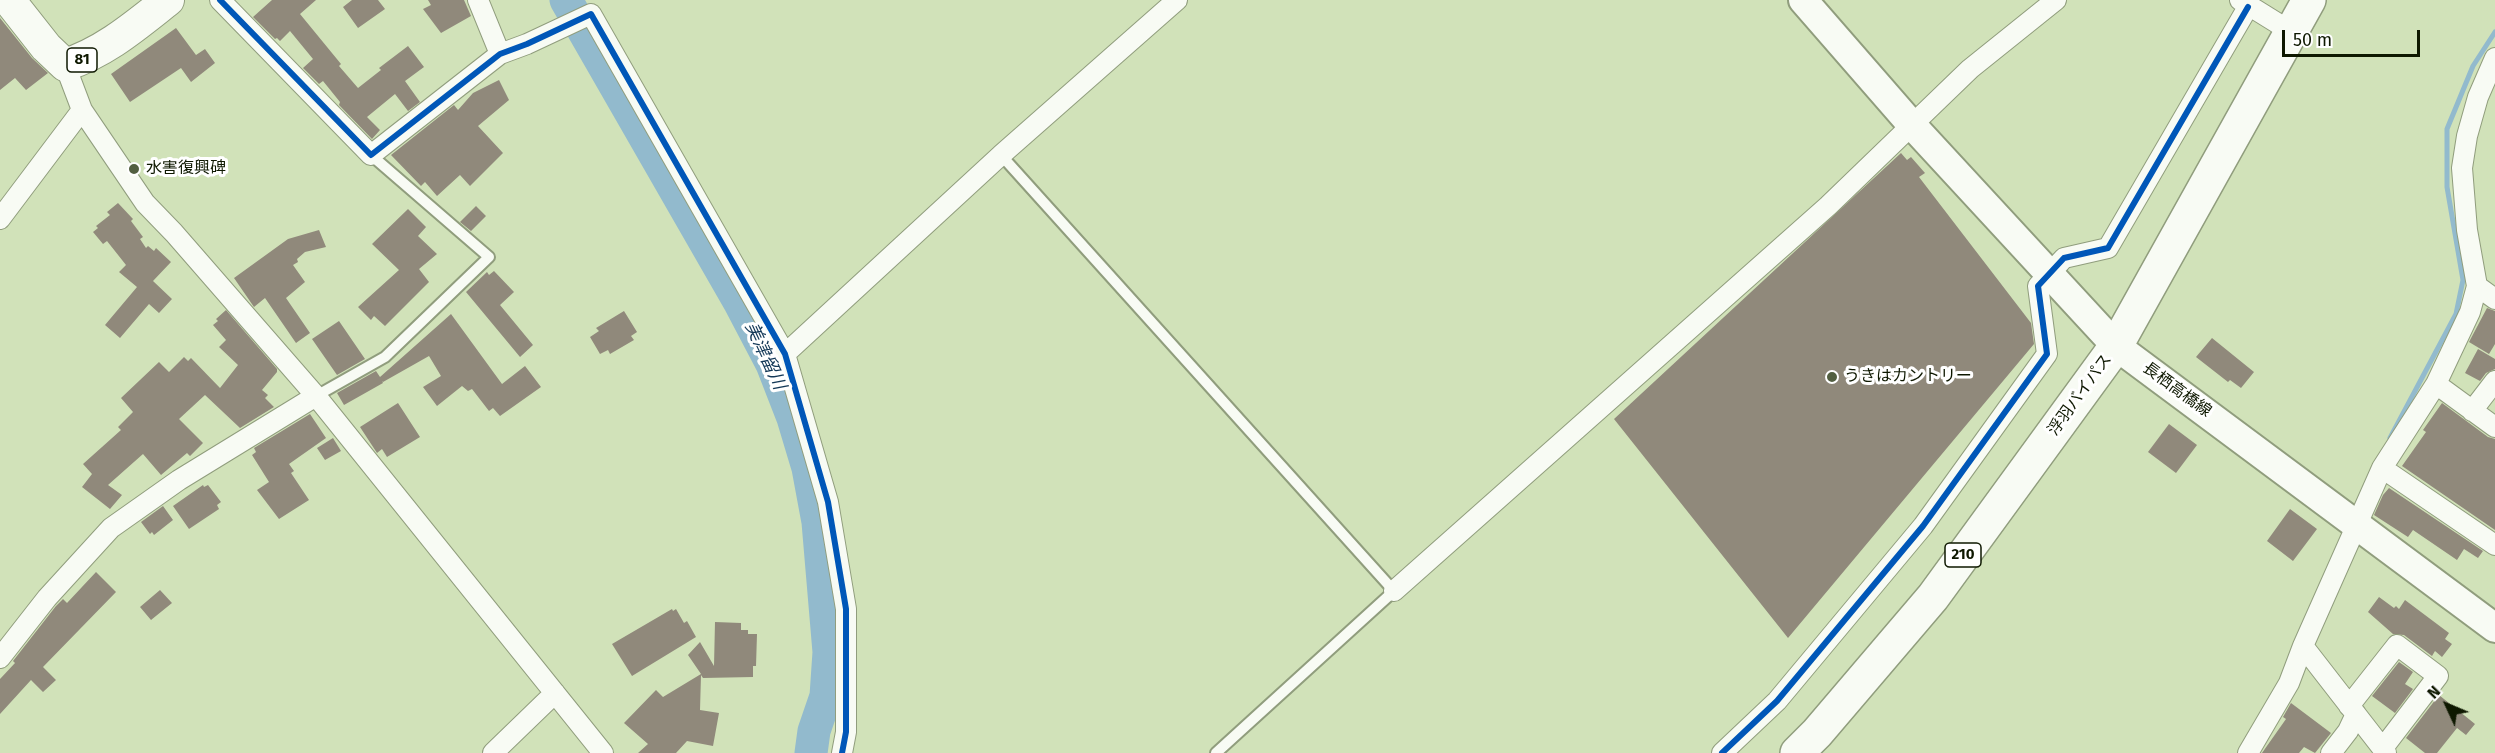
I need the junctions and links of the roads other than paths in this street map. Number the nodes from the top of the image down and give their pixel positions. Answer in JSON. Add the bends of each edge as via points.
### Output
{"nodes":[{"id":1,"x":9,"y":0,"type":"edge"},
{"id":2,"x":168,"y":0,"type":"edge"},
{"id":3,"x":220,"y":0,"type":"edge"},
{"id":4,"x":478,"y":0,"type":"edge"},
{"id":5,"x":1177,"y":0,"type":"edge"},
{"id":6,"x":1803,"y":0,"type":"edge"},
{"id":7,"x":2056,"y":0,"type":"edge"},
{"id":8,"x":2309,"y":0,"type":"edge"},
{"id":9,"x":2247,"y":2,"type":"edge"},
{"id":10,"x":2290,"y":31,"type":"junction"},
{"id":11,"x":500,"y":54,"type":"junction"},
{"id":12,"x":2495,"y":58,"type":"edge"},
{"id":13,"x":65,"y":66,"type":"junction"},
{"id":14,"x":82,"y":110,"type":"junction"},
{"id":15,"x":1911,"y":124,"type":"junction"},
{"id":16,"x":371,"y":155,"type":"junction"},
{"id":17,"x":1001,"y":155,"type":"junction"},
{"id":18,"x":0,"y":219,"type":"edge"},
{"id":19,"x":2048,"y":273,"type":"junction"},
{"id":20,"x":2477,"y":286,"type":"junction"},
{"id":21,"x":2495,"y":299,"type":"edge"},
{"id":22,"x":2116,"y":346,"type":"junction"},
{"id":23,"x":785,"y":354,"type":"junction"},
{"id":24,"x":2495,"y":381,"type":"edge"},
{"id":25,"x":2436,"y":384,"type":"junction"},
{"id":26,"x":316,"y":396,"type":"junction"},
{"id":27,"x":2472,"y":411,"type":"junction"},
{"id":28,"x":2495,"y":427,"type":"edge"},
{"id":29,"x":2382,"y":468,"type":"junction"},
{"id":30,"x":2356,"y":526,"type":"junction"},
{"id":31,"x":2495,"y":545,"type":"edge"},
{"id":32,"x":1394,"y":591,"type":"junction"},
{"id":33,"x":2495,"y":628,"type":"edge"},
{"id":34,"x":2303,"y":646,"type":"junction"},
{"id":35,"x":0,"y":658,"type":"edge"},
{"id":36,"x":555,"y":693,"type":"junction"},
{"id":37,"x":2353,"y":710,"type":"junction"},
{"id":38,"x":2385,"y":751,"type":"edge"},
{"id":39,"x":493,"y":753,"type":"edge"},
{"id":40,"x":603,"y":753,"type":"edge"},
{"id":41,"x":842,"y":753,"type":"edge"},
{"id":42,"x":1216,"y":753,"type":"edge"},
{"id":43,"x":1722,"y":753,"type":"edge"},
{"id":44,"x":1797,"y":753,"type":"edge"},
{"id":45,"x":2248,"y":753,"type":"edge"},
{"id":46,"x":2331,"y":753,"type":"edge"}],
"edges":[{"from":1,"to":13,"type":"main road","number":"81"},
{"from":2,"to":13,"type":"main road","number":"81","via":[[121,38]]},
{"from":3,"to":16,"type":"street"},
{"from":4,"to":11,"type":"street"},
{"from":5,"to":17,"type":"street"},
{"from":6,"to":15,"type":"main road","name":"長栖高橋線"},
{"from":7,"to":15,"type":"street","via":[[1970,69]]},
{"from":8,"to":10,"type":"highway","name":"浮羽バイパス","number":"210"},
{"from":9,"to":10,"type":"street"},
{"from":9,"to":19,"type":"street","via":[[2108,249],[2064,258]]},
{"from":10,"to":22,"type":"highway","name":"浮羽バイパス","number":"210"},
{"from":11,"to":16,"type":"street"},
{"from":11,"to":23,"type":"street","via":[[591,14]]},
{"from":12,"to":20,"type":"street","via":[[2478,97],[2462,168]]},
{"from":13,"to":14,"type":"street"},
{"from":14,"to":18,"type":"street"},
{"from":14,"to":26,"type":"street","via":[[145,203]]},
{"from":15,"to":19,"type":"main road","name":"長栖高橋線"},
{"from":15,"to":32,"type":"street","via":[[1828,206]]},
{"from":16,"to":26,"type":"lane","via":[[489,257],[385,357]]},
{"from":17,"to":23,"type":"street"},
{"from":17,"to":32,"type":"lane"},
{"from":19,"to":22,"type":"main road","name":"長栖高橋線"},
{"from":19,"to":43,"type":"street","via":[[2038,285],[2047,354],[1923,526],[1777,701]]},
{"from":20,"to":21,"type":"street"},
{"from":20,"to":25,"type":"street","via":[[2470,312]]},
{"from":22,"to":30,"type":"main road","name":"長栖高橋線"},
{"from":22,"to":44,"type":"highway","name":"浮羽バイパス","number":"210","via":[[1933,597]]},
{"from":23,"to":41,"type":"street","via":[[828,502],[846,609],[846,732]]},
{"from":24,"to":27,"type":"street"},
{"from":25,"to":27,"type":"street"},
{"from":25,"to":29,"type":"street"},
{"from":26,"to":35,"type":"street","via":[[179,480],[111,528],[47,598]]},
{"from":26,"to":36,"type":"street"},
{"from":27,"to":28,"type":"street"},
{"from":29,"to":30,"type":"street"},
{"from":29,"to":31,"type":"street"},
{"from":30,"to":33,"type":"main road","name":"長栖高橋線"},
{"from":30,"to":34,"type":"street"},
{"from":32,"to":42,"type":"lane"},
{"from":34,"to":37,"type":"street"},
{"from":34,"to":45,"type":"street","via":[[2289,683]]},
{"from":36,"to":39,"type":"street"},
{"from":36,"to":40,"type":"street"},
{"from":37,"to":38,"type":"street"},
{"from":37,"to":38,"type":"street","via":[[2397,645],[2438,676]]},
{"from":37,"to":46,"type":"street","via":[[2348,731]]}]}
